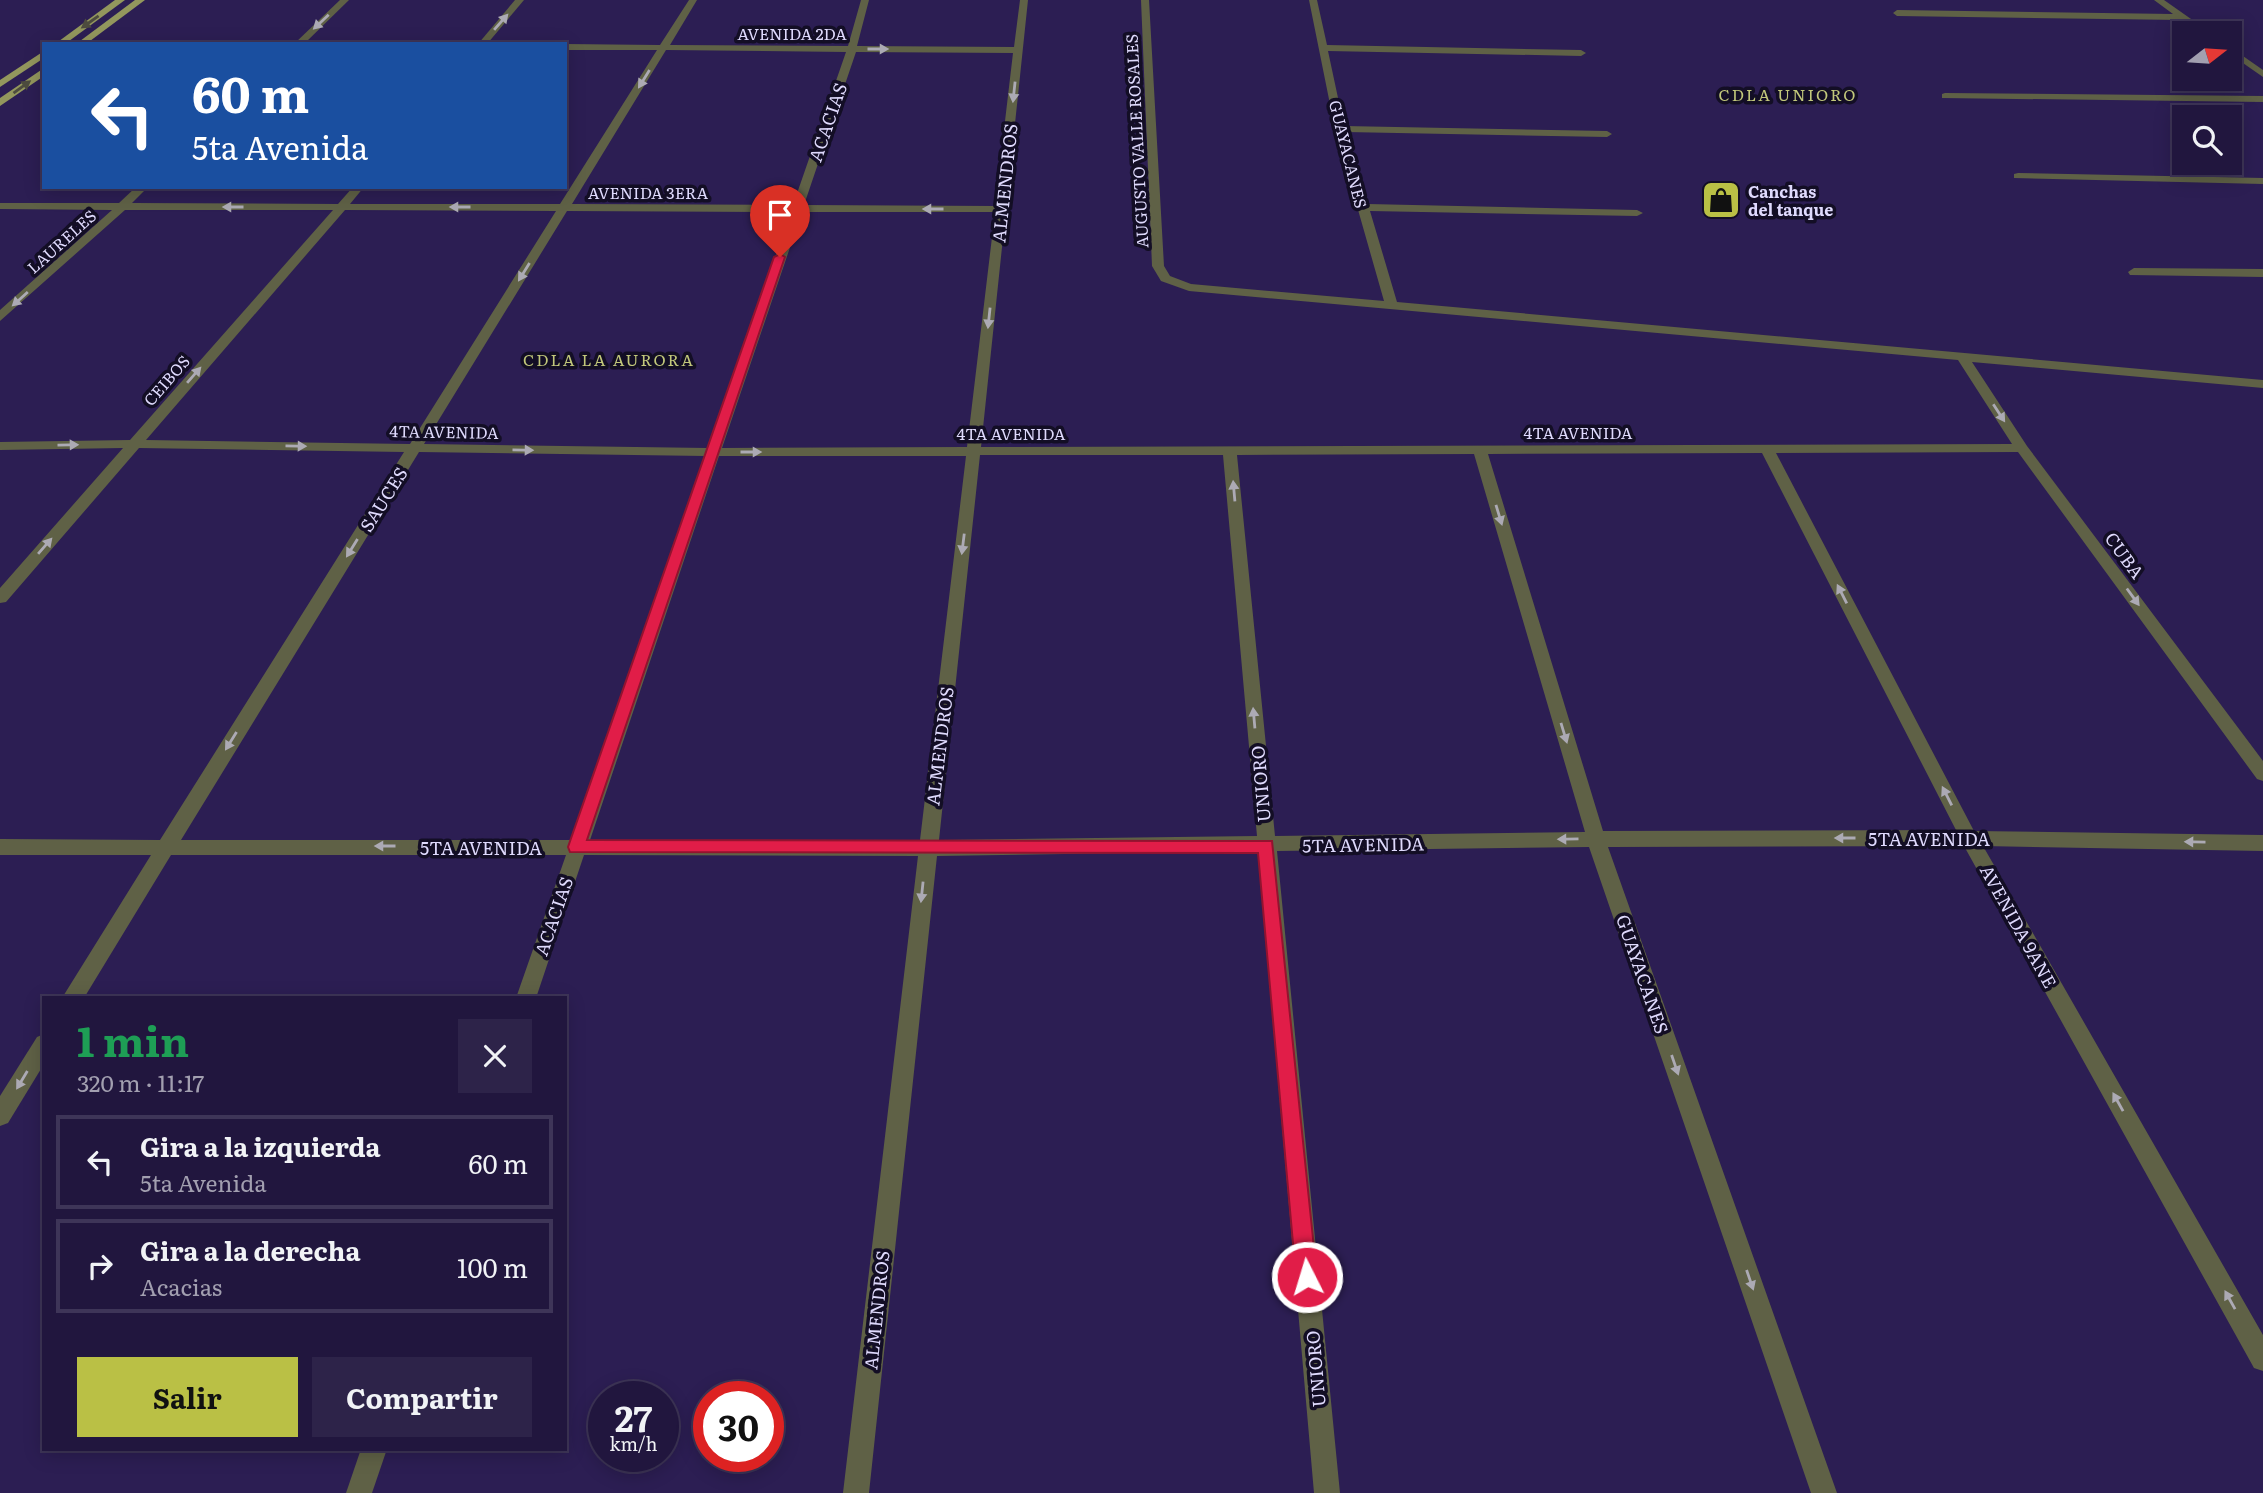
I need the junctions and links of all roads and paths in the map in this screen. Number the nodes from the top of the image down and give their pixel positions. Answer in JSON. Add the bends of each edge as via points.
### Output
{"nodes":[{"id":1,"x":121,"y":0,"type":"edge"},
{"id":2,"x":141,"y":0,"type":"edge"},
{"id":3,"x":345,"y":0,"type":"edge"},
{"id":4,"x":520,"y":0,"type":"edge"},
{"id":5,"x":693,"y":0,"type":"edge"},
{"id":6,"x":865,"y":0,"type":"edge"},
{"id":7,"x":1024,"y":0,"type":"edge"},
{"id":8,"x":1145,"y":0,"type":"edge"},
{"id":9,"x":1313,"y":0,"type":"edge"},
{"id":10,"x":2158,"y":0,"type":"edge"},
{"id":11,"x":1897,"y":13,"type":"dead end"},
{"id":12,"x":2183,"y":17,"type":"junction"},
{"id":13,"x":2189,"y":21,"type":"edge"},
{"id":14,"x":62,"y":42,"type":"edge"},
{"id":15,"x":83,"y":42,"type":"edge"},
{"id":16,"x":300,"y":42,"type":"edge"},
{"id":17,"x":484,"y":42,"type":"edge"},
{"id":18,"x":567,"y":47,"type":"edge"},
{"id":19,"x":663,"y":48,"type":"junction"},
{"id":20,"x":1324,"y":48,"type":"junction"},
{"id":21,"x":852,"y":49,"type":"junction"},
{"id":22,"x":1019,"y":50,"type":"junction"},
{"id":23,"x":1581,"y":53,"type":"dead end"},
{"id":24,"x":42,"y":55,"type":"edge"},
{"id":25,"x":2242,"y":59,"type":"edge"},
{"id":26,"x":42,"y":72,"type":"edge"},
{"id":27,"x":2263,"y":74,"type":"edge"},
{"id":28,"x":0,"y":85,"type":"edge"},
{"id":29,"x":1945,"y":96,"type":"dead end"},
{"id":30,"x":2263,"y":99,"type":"edge"},
{"id":31,"x":0,"y":103,"type":"edge"},
{"id":32,"x":1340,"y":129,"type":"junction"},
{"id":33,"x":1607,"y":134,"type":"dead end"},
{"id":34,"x":2018,"y":176,"type":"dead end"},
{"id":35,"x":2263,"y":181,"type":"edge"},
{"id":36,"x":141,"y":189,"type":"edge"},
{"id":37,"x":357,"y":189,"type":"edge"},
{"id":38,"x":0,"y":206,"type":"edge"},
{"id":39,"x":122,"y":206,"type":"junction"},
{"id":40,"x":342,"y":207,"type":"junction"},
{"id":41,"x":1362,"y":207,"type":"junction"},
{"id":42,"x":564,"y":208,"type":"junction"},
{"id":43,"x":796,"y":208,"type":"junction"},
{"id":44,"x":1001,"y":209,"type":"junction"},
{"id":45,"x":1637,"y":213,"type":"dead end"},
{"id":46,"x":2134,"y":272,"type":"dead end"},
{"id":47,"x":2263,"y":273,"type":"edge"},
{"id":48,"x":1392,"y":306,"type":"junction"},
{"id":49,"x":0,"y":317,"type":"edge"},
{"id":50,"x":1962,"y":356,"type":"junction"},
{"id":51,"x":2263,"y":384,"type":"edge"},
{"id":52,"x":133,"y":443,"type":"junction"},
{"id":53,"x":0,"y":446,"type":"edge"},
{"id":54,"x":414,"y":448,"type":"junction"},
{"id":55,"x":2022,"y":448,"type":"junction"},
{"id":56,"x":1767,"y":449,"type":"junction"},
{"id":57,"x":1230,"y":450,"type":"junction"},
{"id":58,"x":1480,"y":450,"type":"junction"},
{"id":59,"x":974,"y":451,"type":"junction"},
{"id":60,"x":713,"y":452,"type":"junction"},
{"id":61,"x":0,"y":598,"type":"edge"},
{"id":62,"x":2263,"y":774,"type":"edge"},
{"id":63,"x":1969,"y":838,"type":"junction"},
{"id":64,"x":1596,"y":839,"type":"junction"},
{"id":65,"x":2263,"y":843,"type":"edge"},
{"id":66,"x":165,"y":845,"type":"junction"},
{"id":67,"x":1266,"y":846,"type":"junction"},
{"id":68,"x":0,"y":847,"type":"edge"},
{"id":69,"x":576,"y":847,"type":"junction"},
{"id":70,"x":927,"y":848,"type":"junction"},
{"id":71,"x":73,"y":996,"type":"edge"},
{"id":72,"x":527,"y":996,"type":"edge"},
{"id":73,"x":42,"y":1047,"type":"edge"},
{"id":74,"x":0,"y":1116,"type":"edge"},
{"id":75,"x":2263,"y":1359,"type":"edge"},
{"id":76,"x":373,"y":1451,"type":"edge"},
{"id":77,"x":359,"y":1493,"type":"edge"},
{"id":78,"x":856,"y":1493,"type":"edge"},
{"id":79,"x":1327,"y":1493,"type":"edge"},
{"id":80,"x":1824,"y":1493,"type":"edge"}],
"edges":[{"from":1,"to":14,"type":"main road","one_way":true},
{"from":2,"to":15,"type":"main road"},
{"from":3,"to":16,"type":"street","one_way":true},
{"from":17,"to":4,"type":"street","one_way":true},
{"from":5,"to":19,"type":"street","name":"SAUCES"},
{"from":6,"to":21,"type":"street","name":"ACACIAS"},
{"from":7,"to":22,"type":"street","name":"ALMENDROS"},
{"from":8,"to":48,"type":"street","name":"AUGUSTO VALLE ROSALES","via":[[1158,266],[1165,278],[1189,287]]},
{"from":9,"to":20,"type":"street","name":"GUAYACANES"},
{"from":10,"to":12,"type":"street"},
{"from":11,"to":12,"type":"street"},
{"from":12,"to":13,"type":"street"},
{"from":18,"to":19,"type":"street","name":"AVENIDA 2DA"},
{"from":19,"to":21,"type":"street","name":"AVENIDA 2DA"},
{"from":19,"to":42,"type":"street","name":"SAUCES","one_way":true},
{"from":20,"to":23,"type":"street"},
{"from":20,"to":32,"type":"street","name":"GUAYACANES"},
{"from":21,"to":22,"type":"street","name":"AVENIDA 2DA","one_way":true},
{"from":21,"to":43,"type":"street","name":"ACACIAS"},
{"from":22,"to":44,"type":"street","name":"ALMENDROS","one_way":true},
{"from":24,"to":28,"type":"main road"},
{"from":25,"to":27,"type":"street"},
{"from":31,"to":26,"type":"main road","one_way":true},
{"from":29,"to":30,"type":"street"},
{"from":32,"to":33,"type":"street"},
{"from":32,"to":41,"type":"street","name":"GUAYACANES"},
{"from":34,"to":35,"type":"street"},
{"from":36,"to":39,"type":"street","name":"LAURELES"},
{"from":37,"to":40,"type":"street","name":"CEIBOS"},
{"from":38,"to":39,"type":"street","name":"AVENIDA 3ERA"},
{"from":40,"to":39,"type":"street","name":"AVENIDA 3ERA","one_way":true},
{"from":39,"to":49,"type":"street","name":"LAURELES","one_way":true},
{"from":42,"to":40,"type":"street","name":"AVENIDA 3ERA","one_way":true},
{"from":52,"to":40,"type":"street","name":"CEIBOS","one_way":true},
{"from":41,"to":45,"type":"street"},
{"from":41,"to":48,"type":"street","name":"GUAYACANES"},
{"from":42,"to":43,"type":"street","name":"AVENIDA 3ERA"},
{"from":42,"to":54,"type":"street","name":"SAUCES","one_way":true},
{"from":44,"to":43,"type":"street","name":"AVENIDA 3ERA","one_way":true},
{"from":43,"to":60,"type":"street","name":"ACACIAS"},
{"from":44,"to":59,"type":"street","name":"ALMENDROS","one_way":true},
{"from":46,"to":47,"type":"street"},
{"from":48,"to":50,"type":"street"},
{"from":50,"to":51,"type":"street"},
{"from":50,"to":55,"type":"street","name":"CUBA","one_way":true},
{"from":53,"to":52,"type":"street","name":"4TA AVENIDA","one_way":true},
{"from":52,"to":54,"type":"street","name":"4TA AVENIDA","one_way":true},
{"from":61,"to":52,"type":"street","name":"CEIBOS","one_way":true},
{"from":54,"to":60,"type":"street","name":"4TA AVENIDA","one_way":true},
{"from":54,"to":66,"type":"street","name":"SAUCES","one_way":true},
{"from":55,"to":56,"type":"street","name":"4TA AVENIDA"},
{"from":55,"to":62,"type":"street","name":"CUBA","one_way":true},
{"from":56,"to":58,"type":"street","name":"4TA AVENIDA"},
{"from":63,"to":56,"type":"street","name":"AVENIDA 9ANE","one_way":true},
{"from":57,"to":58,"type":"street","name":"4TA AVENIDA"},
{"from":57,"to":59,"type":"street","name":"4TA AVENIDA"},
{"from":67,"to":57,"type":"street","name":"UNIORO","one_way":true},
{"from":58,"to":64,"type":"street","name":"GUAYACANES","one_way":true},
{"from":60,"to":59,"type":"street","name":"4TA AVENIDA","one_way":true},
{"from":59,"to":70,"type":"street","name":"ALMENDROS","one_way":true},
{"from":60,"to":69,"type":"street","name":"ACACIAS"},
{"from":63,"to":64,"type":"street","name":"5TA AVENIDA","one_way":true},
{"from":65,"to":63,"type":"street","name":"5TA AVENIDA","one_way":true},
{"from":75,"to":63,"type":"street","name":"AVENIDA 9ANE","one_way":true},
{"from":64,"to":67,"type":"street","name":"5TA AVENIDA","one_way":true},
{"from":64,"to":80,"type":"street","name":"GUAYACANES","one_way":true},
{"from":66,"to":68,"type":"street","name":"5TA AVENIDA"},
{"from":69,"to":66,"type":"street","name":"5TA AVENIDA","one_way":true},
{"from":66,"to":71,"type":"street","name":"SAUCES"},
{"from":67,"to":70,"type":"street","name":"5TA AVENIDA"},
{"from":67,"to":79,"type":"street","name":"UNIORO"},
{"from":69,"to":70,"type":"street","name":"5TA AVENIDA"},
{"from":69,"to":72,"type":"street","name":"ACACIAS"},
{"from":70,"to":78,"type":"street","name":"ALMENDROS","one_way":true},
{"from":73,"to":74,"type":"street","one_way":true},
{"from":76,"to":77,"type":"street"}]}
